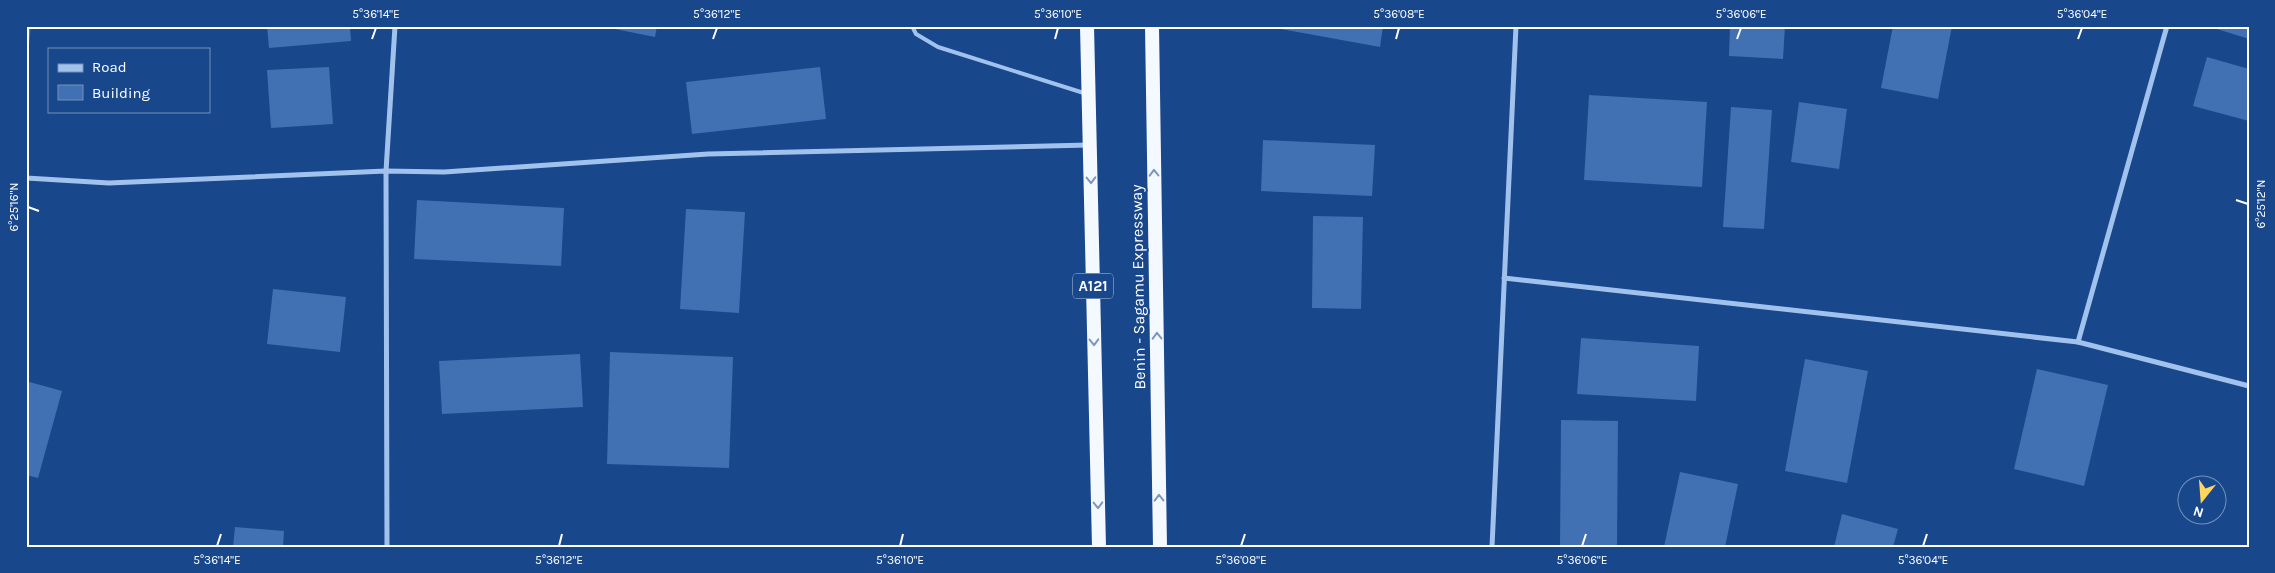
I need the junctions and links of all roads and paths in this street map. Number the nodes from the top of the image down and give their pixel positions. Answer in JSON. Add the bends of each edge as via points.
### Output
{"nodes":[{"id":1,"x":394,"y":26,"type":"edge"},
{"id":2,"x":912,"y":26,"type":"edge"},
{"id":3,"x":1087,"y":26,"type":"edge"},
{"id":4,"x":1152,"y":26,"type":"edge"},
{"id":5,"x":1516,"y":26,"type":"edge"},
{"id":6,"x":2167,"y":26,"type":"edge"},
{"id":7,"x":1088,"y":95,"type":"junction"},
{"id":8,"x":1090,"y":145,"type":"junction"},
{"id":9,"x":386,"y":171,"type":"junction"},
{"id":10,"x":26,"y":178,"type":"edge"},
{"id":11,"x":1504,"y":278,"type":"junction"},
{"id":12,"x":2078,"y":342,"type":"junction"},
{"id":13,"x":2249,"y":386,"type":"edge"},
{"id":14,"x":387,"y":547,"type":"edge"},
{"id":15,"x":1099,"y":547,"type":"edge"},
{"id":16,"x":1160,"y":547,"type":"edge"},
{"id":17,"x":1492,"y":547,"type":"edge"}],
"edges":[{"from":1,"to":9,"type":"street"},
{"from":2,"to":7,"type":"lane","via":[[916,34],[938,47]]},
{"from":3,"to":7,"type":"highway","number":"A121"},
{"from":16,"to":4,"type":"highway","name":"Benin - Sagamu Expressway","one_way":true},
{"from":5,"to":11,"type":"street"},
{"from":6,"to":12,"type":"street"},
{"from":7,"to":8,"type":"highway","number":"A121"},
{"from":8,"to":9,"type":"street","via":[[708,154],[444,172]]},
{"from":8,"to":15,"type":"highway","number":"A121","one_way":true},
{"from":9,"to":10,"type":"street","via":[[109,183]]},
{"from":9,"to":14,"type":"street"},
{"from":11,"to":12,"type":"street"},
{"from":11,"to":17,"type":"street"},
{"from":12,"to":13,"type":"street"}]}
